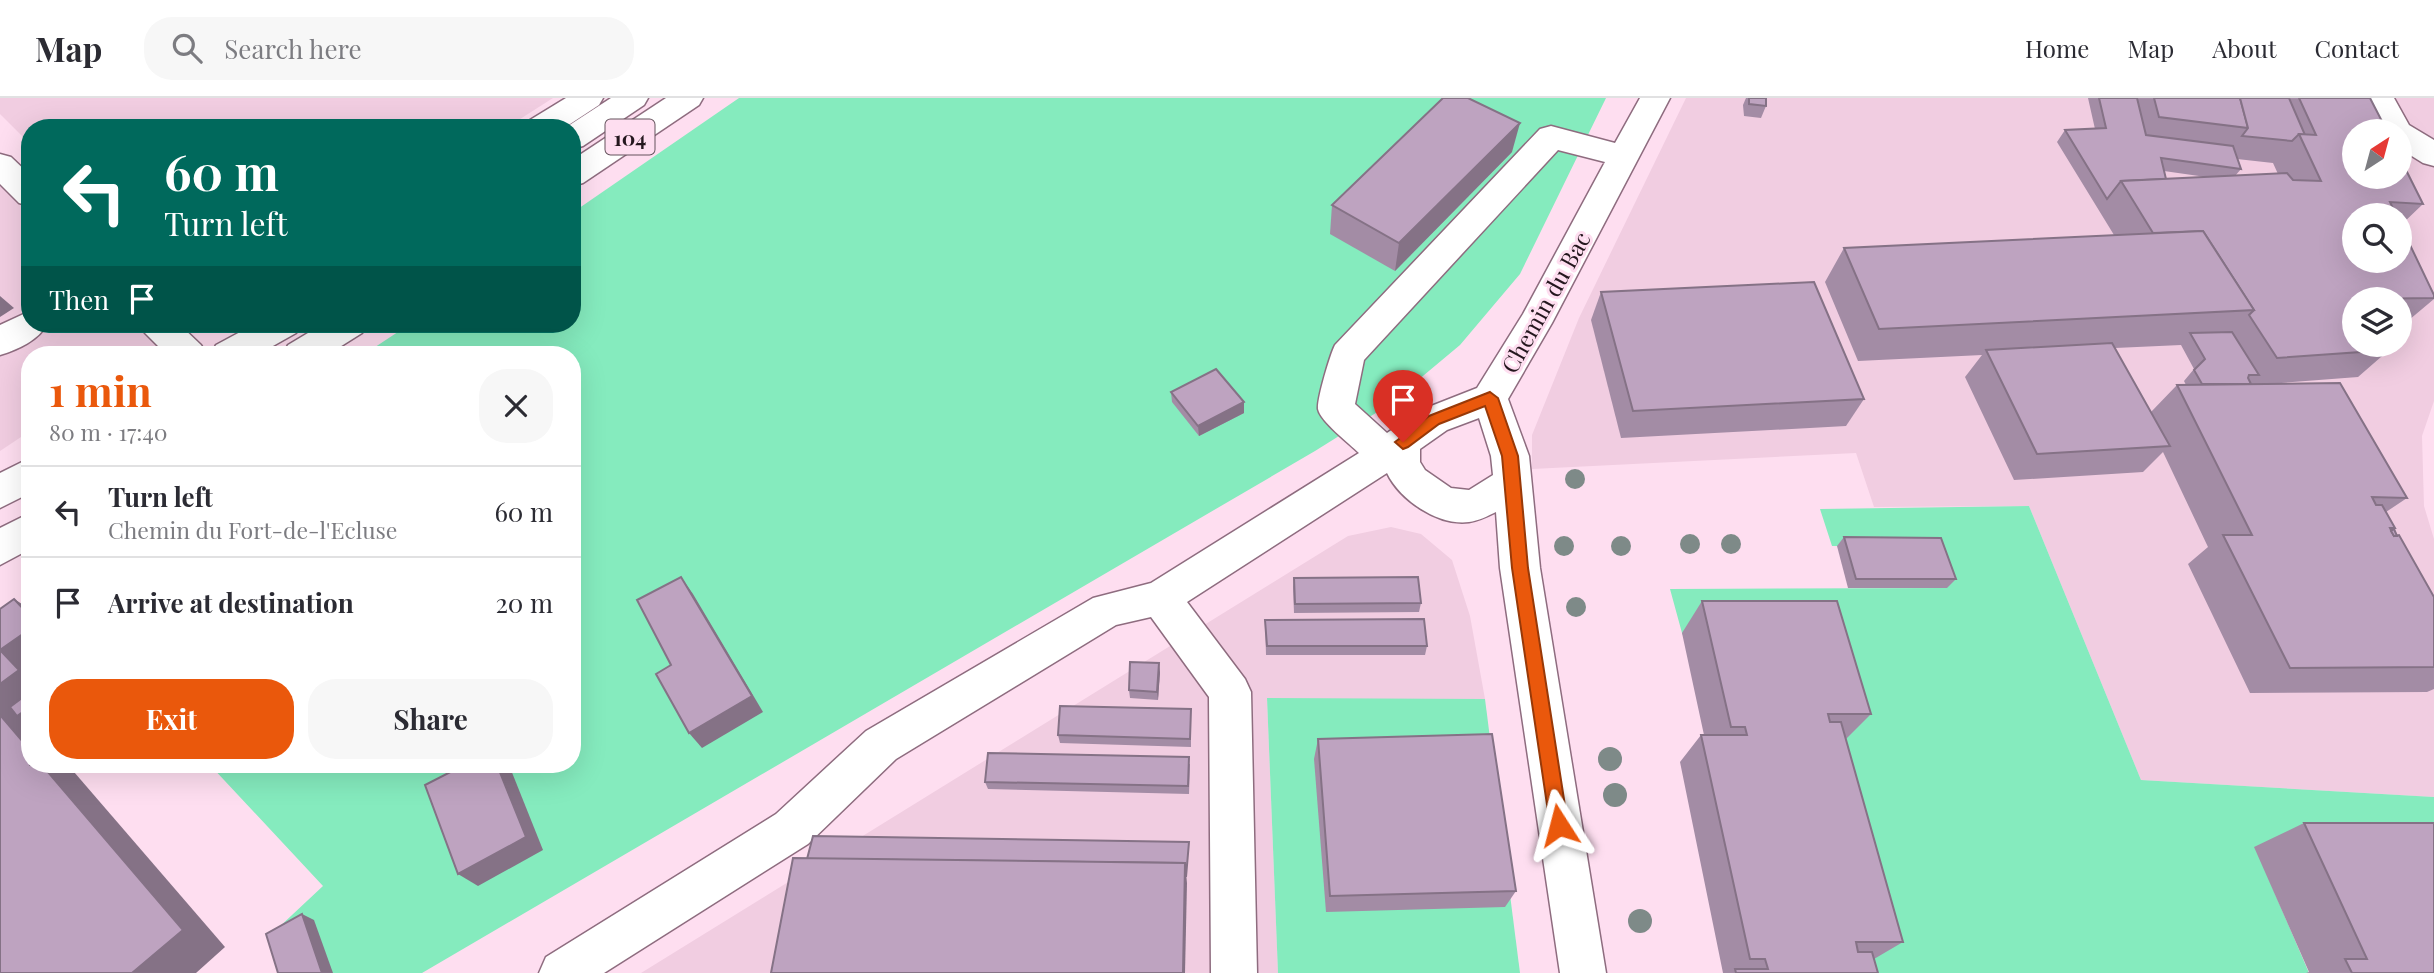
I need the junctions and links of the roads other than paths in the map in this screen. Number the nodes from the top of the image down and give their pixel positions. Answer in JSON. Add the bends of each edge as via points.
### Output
{"nodes":[{"id":1,"x":588,"y":98,"type":"edge"},
{"id":2,"x":634,"y":98,"type":"edge"},
{"id":3,"x":688,"y":98,"type":"edge"},
{"id":4,"x":1655,"y":98,"type":"edge"},
{"id":5,"x":2379,"y":98,"type":"edge"},
{"id":6,"x":555,"y":119,"type":"edge"},
{"id":7,"x":2391,"y":119,"type":"edge"},
{"id":8,"x":581,"y":132,"type":"edge"},
{"id":9,"x":2412,"y":141,"type":"edge"},
{"id":10,"x":2434,"y":155,"type":"edge"},
{"id":11,"x":1625,"y":157,"type":"junction"},
{"id":12,"x":0,"y":165,"type":"edge"},
{"id":13,"x":581,"y":169,"type":"edge"},
{"id":14,"x":21,"y":186,"type":"edge"},
{"id":15,"x":21,"y":329,"type":"edge"},
{"id":16,"x":166,"y":333,"type":"edge"},
{"id":17,"x":245,"y":333,"type":"edge"},
{"id":18,"x":268,"y":333,"type":"edge"},
{"id":19,"x":335,"y":333,"type":"edge"},
{"id":20,"x":0,"y":342,"type":"edge"},
{"id":21,"x":180,"y":346,"type":"edge"},
{"id":22,"x":229,"y":346,"type":"edge"},
{"id":23,"x":244,"y":346,"type":"edge"},
{"id":24,"x":315,"y":346,"type":"edge"},
{"id":25,"x":1490,"y":398,"type":"junction"},
{"id":26,"x":1394,"y":449,"type":"junction"},
{"id":27,"x":21,"y":478,"type":"edge"},
{"id":28,"x":1512,"y":482,"type":"junction"},
{"id":29,"x":0,"y":492,"type":"edge"},
{"id":30,"x":21,"y":535,"type":"edge"},
{"id":31,"x":0,"y":548,"type":"edge"},
{"id":32,"x":1160,"y":598,"type":"junction"},
{"id":33,"x":562,"y":973,"type":"edge"},
{"id":34,"x":1234,"y":973,"type":"edge"},
{"id":35,"x":1583,"y":973,"type":"edge"}],
"edges":[{"from":1,"to":6,"type":"street"},
{"from":2,"to":8,"type":"street","number":"104"},
{"from":3,"to":13,"type":"street","number":"104"},
{"from":4,"to":11,"type":"street","name":"Chemin du Bac"},
{"from":5,"to":7,"type":"street"},
{"from":9,"to":10,"type":"street"},
{"from":11,"to":25,"type":"street","name":"Chemin du Bac"},
{"from":11,"to":26,"type":"street","via":[[1551,136],[1347,355],[1336,409]]},
{"from":12,"to":14,"type":"street"},
{"from":15,"to":20,"type":"street"},
{"from":16,"to":21,"type":"street"},
{"from":17,"to":22,"type":"street"},
{"from":18,"to":23,"type":"street"},
{"from":19,"to":24,"type":"street"},
{"from":25,"to":26,"type":"street","via":[[1434,420]]},
{"from":25,"to":28,"type":"street","name":"Chemin du Bac","via":[[1510,456]]},
{"from":26,"to":28,"type":"street","via":[[1417,486],[1444,504],[1469,506]]},
{"from":26,"to":32,"type":"street"},
{"from":27,"to":29,"type":"street"},
{"from":28,"to":35,"type":"street","name":"Chemin du Bac","via":[[1524,593]]},
{"from":30,"to":31,"type":"street"},
{"from":32,"to":33,"type":"street","via":[[1107,610],[881,745],[792,829]]},
{"from":32,"to":34,"type":"street","via":[[1230,692]]}]}
